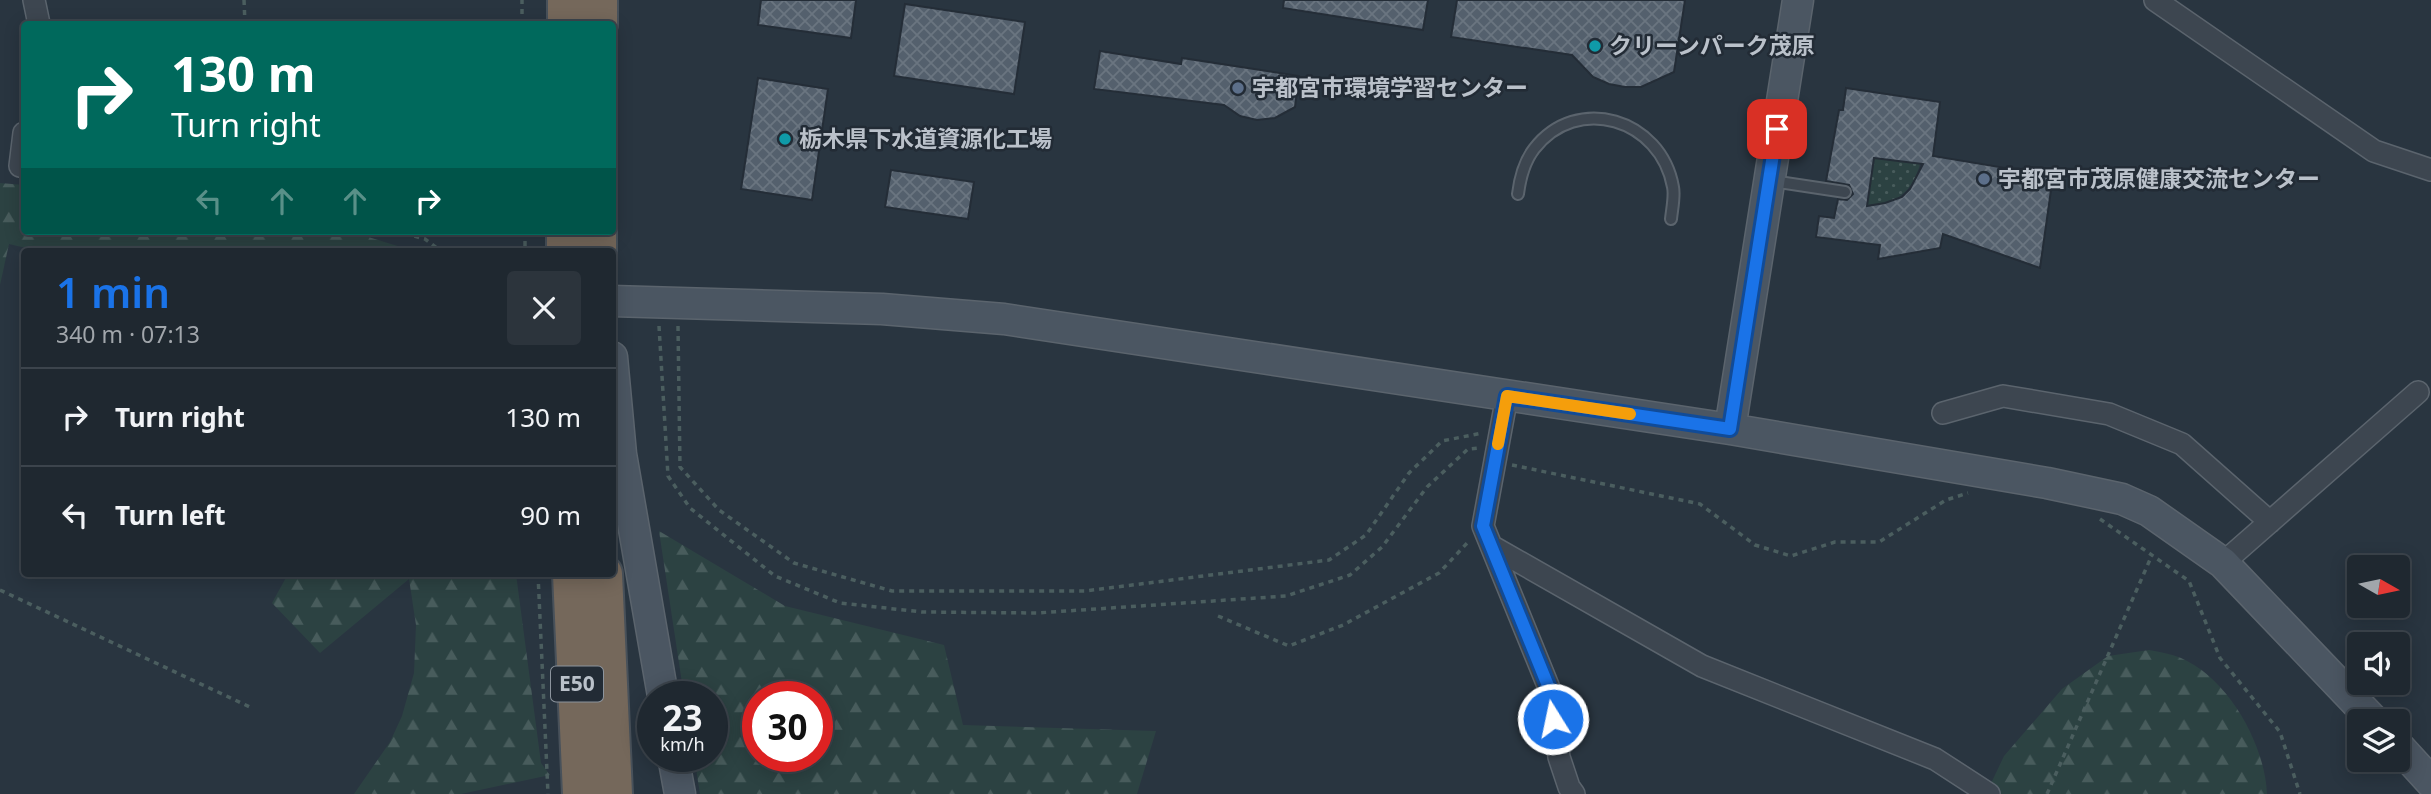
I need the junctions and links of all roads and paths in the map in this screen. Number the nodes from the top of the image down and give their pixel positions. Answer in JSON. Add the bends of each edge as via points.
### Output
{"nodes":[{"id":1,"x":34,"y":0,"type":"edge"},
{"id":2,"x":244,"y":0,"type":"edge"},
{"id":3,"x":522,"y":0,"type":"edge"},
{"id":4,"x":567,"y":0,"type":"edge"},
{"id":5,"x":598,"y":0,"type":"edge"},
{"id":6,"x":607,"y":0,"type":"edge"},
{"id":7,"x":1798,"y":0,"type":"edge"},
{"id":8,"x":2155,"y":0,"type":"edge"},
{"id":9,"x":38,"y":21,"type":"edge"},
{"id":10,"x":245,"y":21,"type":"edge"},
{"id":11,"x":522,"y":21,"type":"edge"},
{"id":12,"x":567,"y":21,"type":"edge"},
{"id":13,"x":598,"y":21,"type":"edge"},
{"id":14,"x":607,"y":21,"type":"edge"},
{"id":15,"x":21,"y":152,"type":"edge"},
{"id":16,"x":19,"y":166,"type":"dead end"},
{"id":17,"x":2431,"y":170,"type":"edge"},
{"id":18,"x":1769,"y":181,"type":"junction"},
{"id":19,"x":1845,"y":192,"type":"dead end"},
{"id":20,"x":1518,"y":194,"type":"dead end"},
{"id":21,"x":1671,"y":219,"type":"dead end"},
{"id":22,"x":410,"y":235,"type":"edge"},
{"id":23,"x":437,"y":248,"type":"edge"},
{"id":24,"x":616,"y":302,"type":"edge"},
{"id":25,"x":668,"y":303,"type":"junction"},
{"id":26,"x":2418,"y":392,"type":"dead end"},
{"id":27,"x":1507,"y":396,"type":"junction"},
{"id":28,"x":616,"y":400,"type":"edge"},
{"id":29,"x":1943,"y":412,"type":"dead end"},
{"id":30,"x":1730,"y":429,"type":"junction"},
{"id":31,"x":1498,"y":445,"type":"junction"},
{"id":32,"x":1970,"y":493,"type":"dead end"},
{"id":33,"x":2099,"y":519,"type":"dead end"},
{"id":34,"x":2270,"y":522,"type":"junction"},
{"id":35,"x":1483,"y":526,"type":"junction"},
{"id":36,"x":1493,"y":547,"type":"junction"},
{"id":37,"x":2152,"y":555,"type":"junction"},
{"id":38,"x":2223,"y":563,"type":"junction"},
{"id":39,"x":538,"y":577,"type":"edge"},
{"id":40,"x":572,"y":577,"type":"edge"},
{"id":41,"x":603,"y":577,"type":"edge"},
{"id":42,"x":0,"y":590,"type":"edge"},
{"id":43,"x":1218,"y":616,"type":"dead end"},
{"id":44,"x":660,"y":681,"type":"edge"},
{"id":45,"x":251,"y":708,"type":"dead end"},
{"id":46,"x":2363,"y":709,"type":"edge"},
{"id":47,"x":2410,"y":759,"type":"edge"},
{"id":48,"x":676,"y":772,"type":"edge"},
{"id":49,"x":2431,"y":782,"type":"edge"},
{"id":50,"x":548,"y":794,"type":"edge"},
{"id":51,"x":582,"y":794,"type":"edge"},
{"id":52,"x":612,"y":794,"type":"edge"},
{"id":53,"x":680,"y":794,"type":"edge"},
{"id":54,"x":1574,"y":794,"type":"edge"},
{"id":55,"x":1989,"y":794,"type":"edge"},
{"id":56,"x":2047,"y":794,"type":"edge"},
{"id":57,"x":2300,"y":794,"type":"edge"}],
"edges":[{"from":1,"to":9,"type":"street"},
{"from":2,"to":10,"type":"path"},
{"from":3,"to":11,"type":"path"},
{"from":4,"to":12,"type":"highway"},
{"from":5,"to":13,"type":"highway"},
{"from":6,"to":14,"type":"street"},
{"from":7,"to":18,"type":"street"},
{"from":8,"to":17,"type":"street","via":[[2374,151]]},
{"from":15,"to":16,"type":"street"},
{"from":18,"to":19,"type":"lane"},
{"from":18,"to":30,"type":"street"},
{"from":20,"to":21,"type":"lane","via":[[1526,162],[1547,136],[1575,121],[1610,119],[1642,134],[1663,160],[1674,188]]},
{"from":22,"to":23,"type":"path"},
{"from":24,"to":25,"type":"street"},
{"from":25,"to":27,"type":"street","via":[[882,309],[1004,319]]},
{"from":25,"to":31,"type":"path","via":[[680,467],[719,510],[794,563],[892,591],[1084,590],[1329,561],[1366,535],[1409,473],[1442,441]]},
{"from":25,"to":31,"type":"path","via":[[668,476],[690,508],[775,576],[840,603],[922,612],[1037,614],[1286,596],[1350,575],[1382,547],[1427,486],[1468,449]]},
{"from":26,"to":34,"type":"street"},
{"from":27,"to":30,"type":"street"},
{"from":27,"to":31,"type":"street"},
{"from":28,"to":44,"type":"street","via":[[621,454]]},
{"from":29,"to":34,"type":"street","via":[[2003,396],[2109,414],[2182,444]]},
{"from":30,"to":38,"type":"street","via":[[2123,499],[2149,511]]},
{"from":31,"to":32,"type":"path","via":[[1700,504],[1755,545],[1791,556],[1835,542],[1879,541],[1947,500]]},
{"from":31,"to":35,"type":"street"},
{"from":33,"to":37,"type":"path"},
{"from":34,"to":38,"type":"street"},
{"from":35,"to":36,"type":"street"},
{"from":35,"to":43,"type":"path","via":[[1439,573],[1343,625],[1289,646]]},
{"from":36,"to":54,"type":"street","via":[[1551,693],[1559,757]]},
{"from":36,"to":55,"type":"street","via":[[1702,666],[1935,760]]},
{"from":37,"to":56,"type":"path"},
{"from":37,"to":57,"type":"path","via":[[2189,581],[2220,659],[2280,732]]},
{"from":38,"to":46,"type":"street"},
{"from":39,"to":50,"type":"path"},
{"from":40,"to":51,"type":"highway","number":"E50"},
{"from":41,"to":52,"type":"highway","number":"E50"},
{"from":42,"to":45,"type":"path"},
{"from":47,"to":49,"type":"street"},
{"from":48,"to":53,"type":"street"}]}
